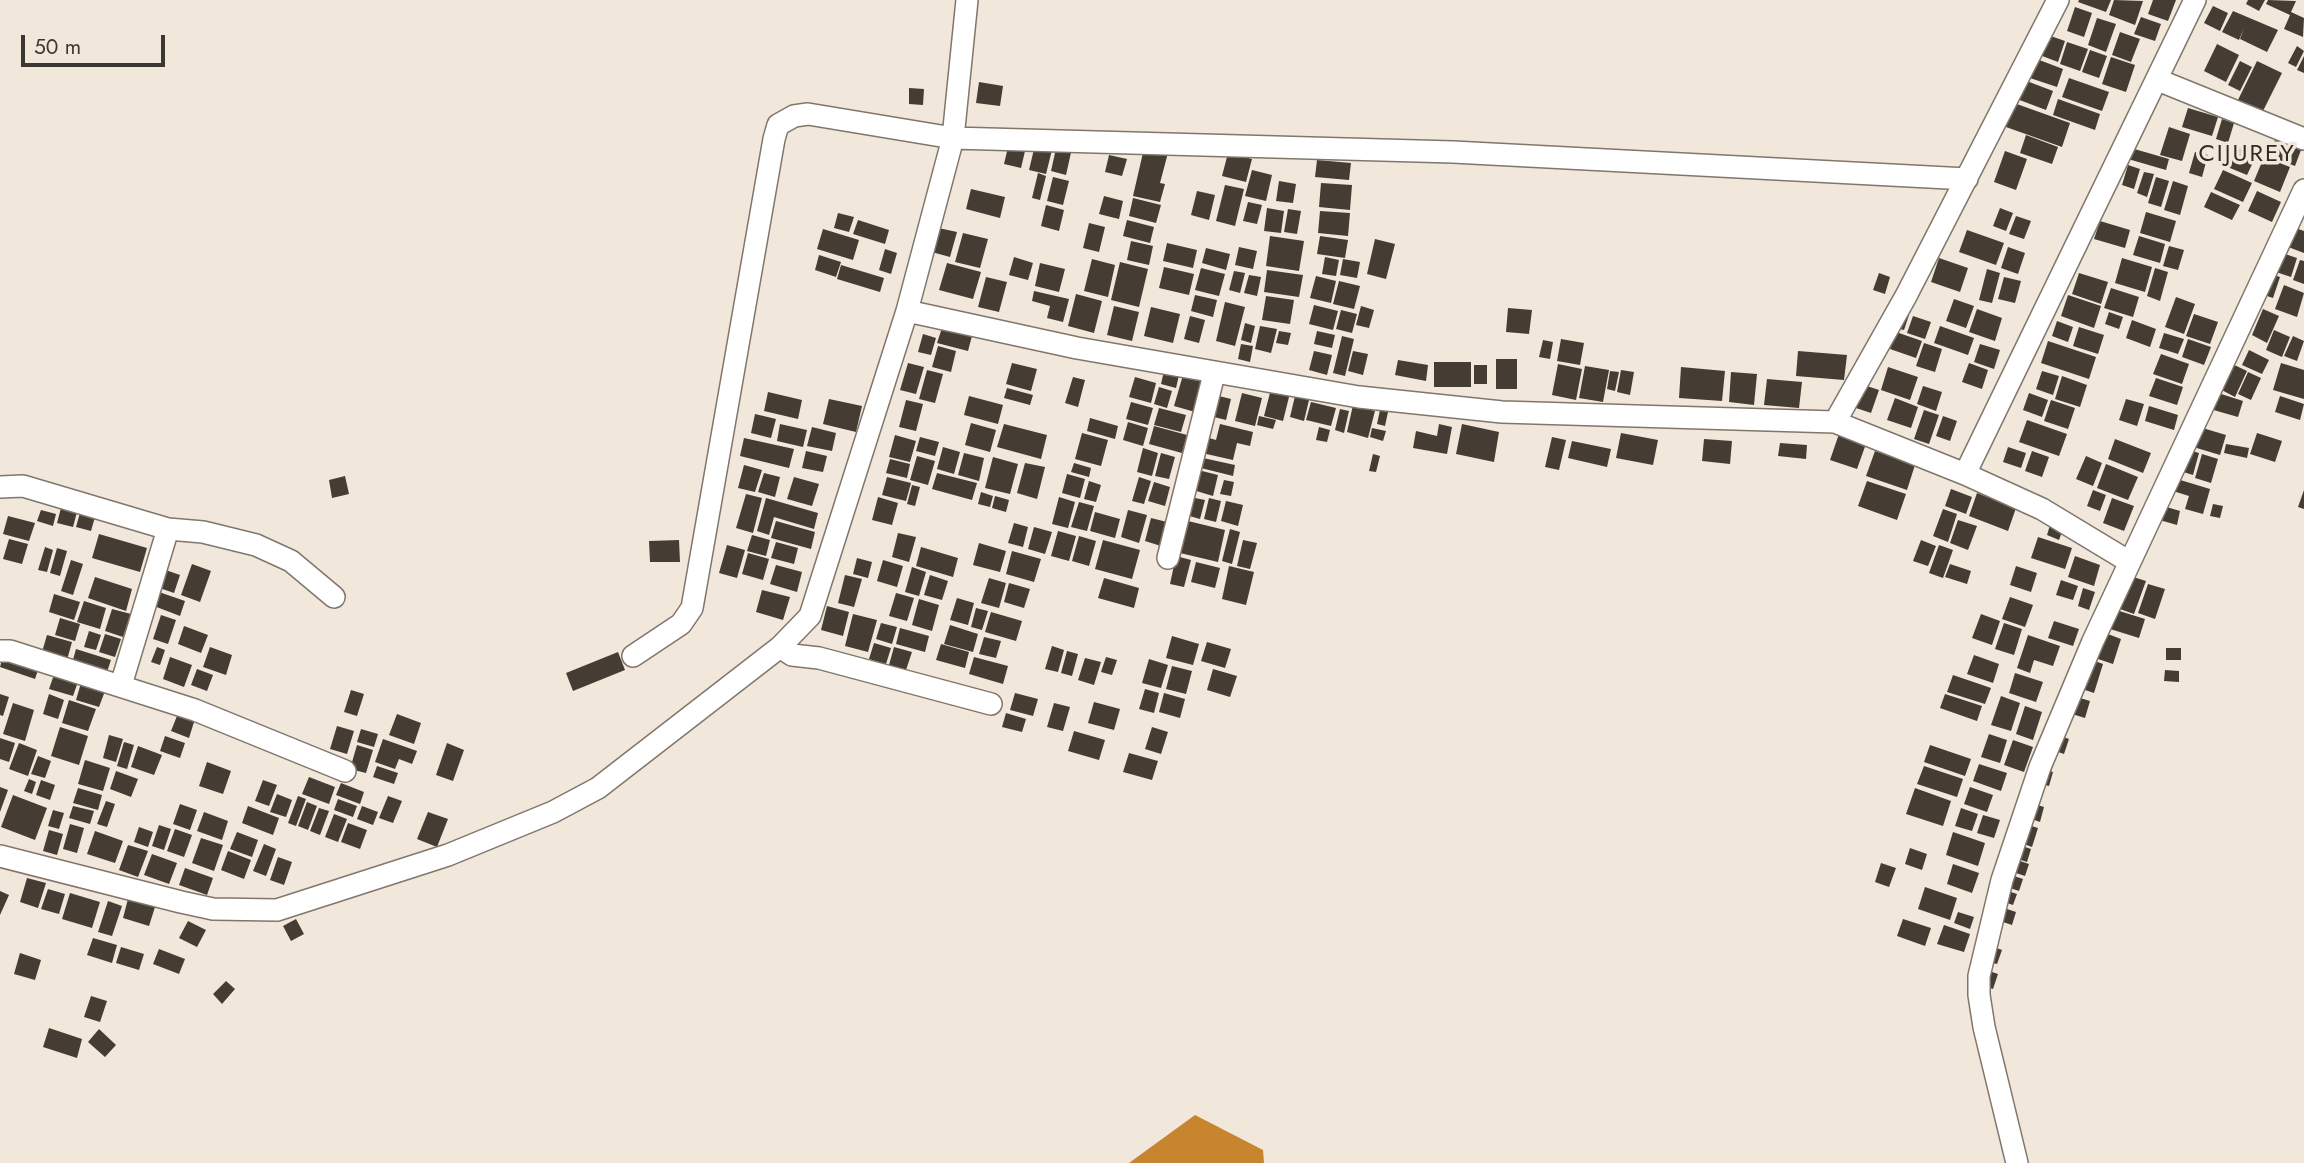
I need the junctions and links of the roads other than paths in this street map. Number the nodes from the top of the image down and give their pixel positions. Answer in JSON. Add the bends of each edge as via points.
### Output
{"nodes":[{"id":1,"x":967,"y":0,"type":"edge"},
{"id":2,"x":2058,"y":0,"type":"edge"},
{"id":3,"x":2195,"y":0,"type":"edge"},
{"id":4,"x":2158,"y":80,"type":"junction"},
{"id":5,"x":954,"y":127,"type":"junction"},
{"id":6,"x":2304,"y":139,"type":"edge"},
{"id":7,"x":1967,"y":180,"type":"junction"},
{"id":8,"x":2304,"y":190,"type":"edge"},
{"id":9,"x":907,"y":311,"type":"junction"},
{"id":10,"x":1214,"y":374,"type":"junction"},
{"id":11,"x":1835,"y":422,"type":"junction"},
{"id":12,"x":1965,"y":474,"type":"junction"},
{"id":13,"x":0,"y":487,"type":"edge"},
{"id":14,"x":168,"y":529,"type":"junction"},
{"id":15,"x":1168,"y":558,"type":"dead end"},
{"id":16,"x":2129,"y":561,"type":"junction"},
{"id":17,"x":334,"y":597,"type":"dead end"},
{"id":18,"x":780,"y":647,"type":"junction"},
{"id":19,"x":0,"y":652,"type":"edge"},
{"id":20,"x":633,"y":656,"type":"dead end"},
{"id":21,"x":121,"y":685,"type":"junction"},
{"id":22,"x":991,"y":704,"type":"dead end"},
{"id":23,"x":345,"y":771,"type":"dead end"},
{"id":24,"x":0,"y":856,"type":"edge"},
{"id":25,"x":2017,"y":1163,"type":"edge"}],
"edges":[{"from":1,"to":5,"type":"street"},
{"from":2,"to":7,"type":"street"},
{"from":3,"to":4,"type":"street"},
{"from":4,"to":6,"type":"street"},
{"from":4,"to":12,"type":"street"},
{"from":5,"to":7,"type":"street"},
{"from":5,"to":9,"type":"street"},
{"from":5,"to":20,"type":"street","via":[[807,114],[778,125],[695,597],[681,624]]},
{"from":7,"to":11,"type":"street"},
{"from":8,"to":16,"type":"street"},
{"from":9,"to":10,"type":"street"},
{"from":9,"to":18,"type":"street","via":[[810,616]]},
{"from":10,"to":11,"type":"street","via":[[1359,397],[1502,412]]},
{"from":10,"to":15,"type":"street"},
{"from":11,"to":12,"type":"street"},
{"from":12,"to":16,"type":"street","via":[[2042,509]]},
{"from":13,"to":14,"type":"street","via":[[23,486],[54,493]]},
{"from":14,"to":17,"type":"street","via":[[256,545],[291,561]]},
{"from":14,"to":21,"type":"street"},
{"from":16,"to":25,"type":"street","via":[[2040,767],[2002,880],[1979,976],[1984,1027]]},
{"from":18,"to":22,"type":"street","via":[[792,655],[819,658]]},
{"from":18,"to":24,"type":"street","via":[[598,788],[564,806],[448,855],[277,910],[192,905]]},
{"from":19,"to":21,"type":"street","via":[[10,651]]},
{"from":21,"to":23,"type":"street"}]}
